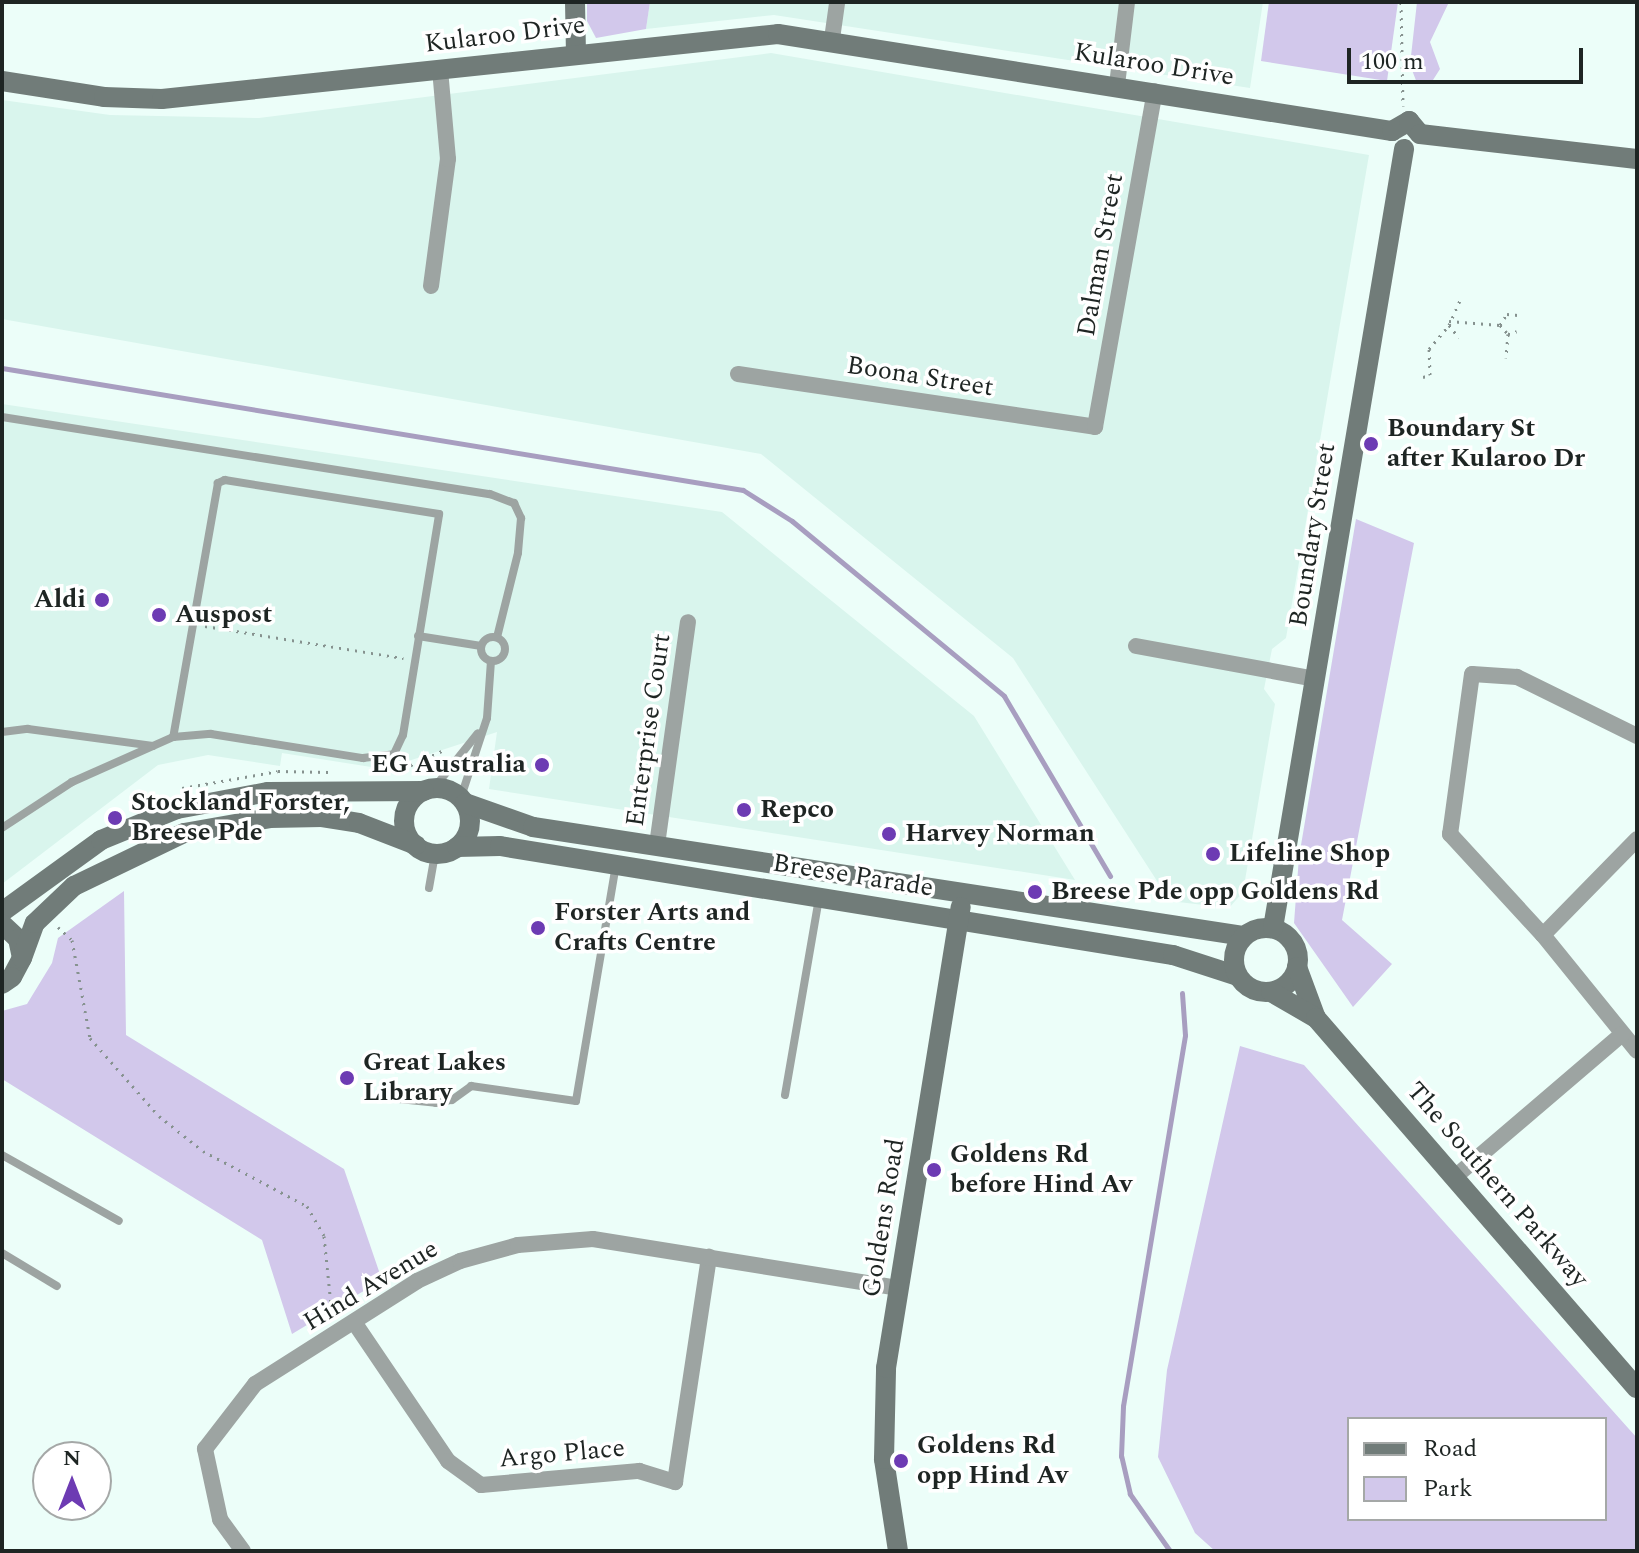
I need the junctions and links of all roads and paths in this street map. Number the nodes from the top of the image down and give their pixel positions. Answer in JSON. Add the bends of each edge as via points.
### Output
{"nodes":[{"id":1,"x":575,"y":2,"type":"edge"},
{"id":2,"x":837,"y":2,"type":"edge"},
{"id":3,"x":1127,"y":2,"type":"edge"},
{"id":4,"x":1401,"y":2,"type":"edge"},
{"id":5,"x":832,"y":39,"type":"junction"},
{"id":6,"x":576,"y":53,"type":"junction"},
{"id":7,"x":440,"y":69,"type":"junction"},
{"id":8,"x":2,"y":81,"type":"edge"},
{"id":9,"x":1117,"y":85,"type":"junction"},
{"id":10,"x":1155,"y":91,"type":"junction"},
{"id":11,"x":1405,"y":134,"type":"junction"},
{"id":12,"x":1637,"y":159,"type":"edge"},
{"id":13,"x":431,"y":286,"type":"dead end"},
{"id":14,"x":1460,"y":300,"type":"dead end"},
{"id":15,"x":1518,"y":315,"type":"dead end"},
{"id":16,"x":1449,"y":323,"type":"junction"},
{"id":17,"x":1500,"y":325,"type":"junction"},
{"id":18,"x":1517,"y":331,"type":"dead end"},
{"id":19,"x":1508,"y":334,"type":"junction"},
{"id":20,"x":1459,"y":338,"type":"dead end"},
{"id":21,"x":1506,"y":358,"type":"dead end"},
{"id":22,"x":738,"y":374,"type":"dead end"},
{"id":23,"x":1423,"y":377,"type":"dead end"},
{"id":24,"x":2,"y":417,"type":"edge"},
{"id":25,"x":1095,"y":427,"type":"joint"},
{"id":26,"x":688,"y":622,"type":"dead end"},
{"id":27,"x":201,"y":625,"type":"dead end"},
{"id":28,"x":418,"y":636,"type":"junction"},
{"id":29,"x":497,"y":637,"type":"junction"},
{"id":30,"x":481,"y":646,"type":"junction"},
{"id":31,"x":1136,"y":646,"type":"dead end"},
{"id":32,"x":405,"y":659,"type":"dead end"},
{"id":33,"x":491,"y":661,"type":"junction"},
{"id":34,"x":1316,"y":679,"type":"junction"},
{"id":35,"x":487,"y":718,"type":"junction"},
{"id":36,"x":2,"y":732,"type":"edge"},
{"id":37,"x":1637,"y":736,"type":"edge"},
{"id":38,"x":173,"y":737,"type":"junction"},
{"id":39,"x":154,"y":746,"type":"junction"},
{"id":40,"x":429,"y":789,"type":"junction"},
{"id":41,"x":463,"y":800,"type":"junction"},
{"id":42,"x":2,"y":828,"type":"edge"},
{"id":43,"x":1637,"y":839,"type":"edge"},
{"id":44,"x":657,"y":845,"type":"junction"},
{"id":45,"x":457,"y":847,"type":"junction"},
{"id":46,"x":426,"y":849,"type":"junction"},
{"id":47,"x":617,"y":864,"type":"junction"},
{"id":48,"x":429,"y":888,"type":"dead end"},
{"id":49,"x":964,"y":895,"type":"junction"},
{"id":50,"x":819,"y":897,"type":"junction"},
{"id":51,"x":2,"y":912,"type":"edge"},
{"id":52,"x":44,"y":912,"type":"junction"},
{"id":53,"x":959,"y":920,"type":"junction"},
{"id":54,"x":2,"y":924,"type":"edge"},
{"id":55,"x":1273,"y":928,"type":"junction"},
{"id":56,"x":1543,"y":935,"type":"junction"},
{"id":57,"x":1243,"y":936,"type":"junction"},
{"id":58,"x":22,"y":958,"type":"junction"},
{"id":59,"x":1297,"y":967,"type":"junction"},
{"id":60,"x":1238,"y":976,"type":"junction"},
{"id":61,"x":2,"y":984,"type":"edge"},
{"id":62,"x":1271,"y":992,"type":"junction"},
{"id":63,"x":1316,"y":1018,"type":"junction"},
{"id":64,"x":1622,"y":1034,"type":"junction"},
{"id":65,"x":1637,"y":1051,"type":"edge"},
{"id":66,"x":785,"y":1095,"type":"dead end"},
{"id":67,"x":399,"y":1099,"type":"dead end"},
{"id":68,"x":2,"y":1155,"type":"edge"},
{"id":69,"x":1456,"y":1176,"type":"junction"},
{"id":70,"x":119,"y":1221,"type":"dead end"},
{"id":71,"x":2,"y":1253,"type":"edge"},
{"id":72,"x":709,"y":1257,"type":"junction"},
{"id":73,"x":57,"y":1286,"type":"dead end"},
{"id":74,"x":899,"y":1288,"type":"junction"},
{"id":75,"x":332,"y":1315,"type":"dead end"},
{"id":76,"x":354,"y":1322,"type":"junction"},
{"id":77,"x":1637,"y":1388,"type":"edge"},
{"id":78,"x":243,"y":1551,"type":"edge"},
{"id":79,"x":898,"y":1551,"type":"edge"}],
"edges":[{"from":1,"to":6,"type":"main road"},
{"from":2,"to":5,"type":"street"},
{"from":3,"to":9,"type":"street"},
{"from":4,"to":11,"type":"path"},
{"from":5,"to":6,"type":"main road","name":"Kularoo Drive","via":[[747,34]]},
{"from":5,"to":9,"type":"main road","name":"Kularoo Drive"},
{"from":6,"to":7,"type":"main road","name":"Kularoo Drive"},
{"from":7,"to":8,"type":"main road","name":"Kularoo Drive","via":[[162,99],[104,97]]},
{"from":7,"to":13,"type":"street","via":[[448,159]]},
{"from":9,"to":10,"type":"main road","name":"Kularoo Drive"},
{"from":10,"to":11,"type":"main road","name":"Kularoo Drive"},
{"from":10,"to":25,"type":"street","name":"Dalman Street"},
{"from":11,"to":12,"type":"main road","name":"Kularoo Drive"},
{"from":11,"to":34,"type":"main road","name":"Boundary Street"},
{"from":14,"to":16,"type":"path"},
{"from":15,"to":17,"type":"path","via":[[1507,314]]},
{"from":16,"to":17,"type":"path"},
{"from":16,"to":20,"type":"path"},
{"from":16,"to":23,"type":"path","via":[[1429,349],[1430,375]]},
{"from":17,"to":19,"type":"path"},
{"from":18,"to":19,"type":"path"},
{"from":19,"to":21,"type":"path"},
{"from":22,"to":25,"type":"street","name":"Boona Street"},
{"from":24,"to":29,"type":"lane","via":[[490,494],[514,503],[521,518],[518,553]]},
{"from":26,"to":44,"type":"street","name":"Enterprise Court"},
{"from":27,"to":32,"type":"path"},
{"from":28,"to":30,"type":"lane"},
{"from":28,"to":38,"type":"lane","via":[[400,748],[385,759],[211,734]]},
{"from":28,"to":38,"type":"lane","via":[[439,514],[225,480],[218,483]]},
{"from":29,"to":30,"type":"lane"},
{"from":29,"to":33,"type":"lane","via":[[504,654]]},
{"from":30,"to":33,"type":"lane","via":[[481,654]]},
{"from":31,"to":34,"type":"street"},
{"from":33,"to":35,"type":"lane"},
{"from":34,"to":55,"type":"main road","name":"Boundary Street"},
{"from":35,"to":40,"type":"lane","via":[[468,751]]},
{"from":35,"to":41,"type":"lane"},
{"from":36,"to":39,"type":"lane","via":[[28,729]]},
{"from":37,"to":56,"type":"street","via":[[1517,677],[1472,674],[1450,834]]},
{"from":38,"to":39,"type":"lane"},
{"from":39,"to":42,"type":"lane","via":[[72,782]]},
{"from":40,"to":41,"type":"main road"},
{"from":40,"to":46,"type":"main road","via":[[405,816]]},
{"from":40,"to":51,"type":"main road","via":[[268,792],[177,809],[101,840]]},
{"from":41,"to":44,"type":"main road","name":"Breese Parade","via":[[533,827]]},
{"from":41,"to":45,"type":"main road","via":[[469,831]]},
{"from":43,"to":56,"type":"street"},
{"from":44,"to":49,"type":"main road","name":"Breese Parade"},
{"from":45,"to":46,"type":"main road"},
{"from":45,"to":47,"type":"main road","name":"Breese Parade","via":[[488,845]]},
{"from":46,"to":48,"type":"lane"},
{"from":46,"to":52,"type":"main road","via":[[359,823],[322,817],[226,823],[143,849],[74,886]]},
{"from":47,"to":50,"type":"main road","name":"Breese Parade"},
{"from":47,"to":67,"type":"lane","via":[[576,1101],[471,1086],[452,1100],[436,1103]]},
{"from":49,"to":53,"type":"main road","name":"Goldens Road"},
{"from":49,"to":57,"type":"main road","name":"Breese Parade"},
{"from":50,"to":53,"type":"main road","name":"Breese Parade"},
{"from":50,"to":66,"type":"lane"},
{"from":52,"to":58,"type":"main road","via":[[26,938]]},
{"from":52,"to":75,"type":"path","via":[[72,940],[90,1038],[159,1116],[203,1151],[307,1206],[324,1236]]},
{"from":53,"to":60,"type":"main road","name":"Breese Parade","via":[[1173,955]]},
{"from":53,"to":74,"type":"main road","name":"Goldens Road"},
{"from":54,"to":58,"type":"main road","via":[[18,939]]},
{"from":55,"to":57,"type":"main road"},
{"from":55,"to":59,"type":"main road","via":[[1290,938]]},
{"from":56,"to":64,"type":"street"},
{"from":57,"to":60,"type":"main road","via":[[1233,955]]},
{"from":58,"to":61,"type":"main road"},
{"from":59,"to":62,"type":"main road","via":[[1288,983]]},
{"from":59,"to":63,"type":"main road","name":"The Southern Parkway"},
{"from":60,"to":62,"type":"main road","via":[[1255,991]]},
{"from":62,"to":63,"type":"main road","name":"The Southern Parkway"},
{"from":63,"to":69,"type":"main road","name":"The Southern Parkway"},
{"from":64,"to":65,"type":"street"},
{"from":64,"to":69,"type":"street"},
{"from":68,"to":70,"type":"lane"},
{"from":69,"to":77,"type":"main road","name":"The Southern Parkway"},
{"from":71,"to":73,"type":"lane"},
{"from":72,"to":74,"type":"street","name":"Hind Avenue"},
{"from":72,"to":76,"type":"street","name":"Hind Avenue","via":[[593,1239],[518,1245],[436,1271]]},
{"from":72,"to":76,"type":"street","name":"Argo Place","via":[[675,1482],[639,1471],[481,1485],[448,1461]]},
{"from":74,"to":79,"type":"main road","name":"Goldens Road","via":[[883,1414],[888,1501]]},
{"from":76,"to":78,"type":"street","name":"Hind Avenue","via":[[255,1384],[205,1449],[220,1519]]}]}
